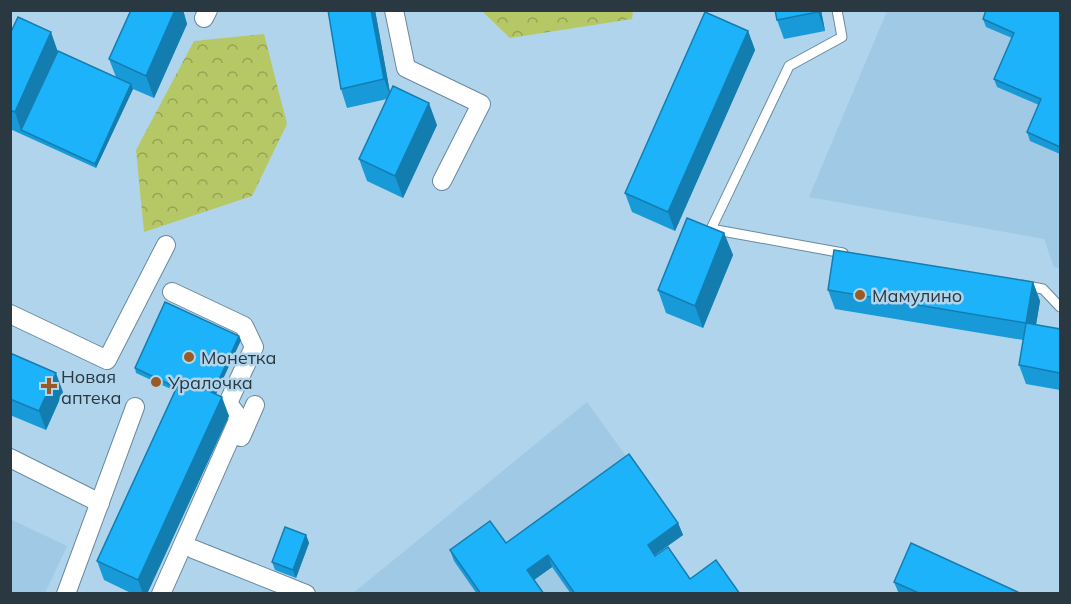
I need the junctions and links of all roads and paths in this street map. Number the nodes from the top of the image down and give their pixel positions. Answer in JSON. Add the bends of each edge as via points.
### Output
{"nodes":[{"id":1,"x":394,"y":10,"type":"edge"},
{"id":2,"x":837,"y":10,"type":"edge"},
{"id":3,"x":442,"y":181,"type":"dead end"},
{"id":4,"x":166,"y":245,"type":"dead end"},
{"id":5,"x":850,"y":254,"type":"edge"},
{"id":6,"x":1009,"y":283,"type":"edge"},
{"id":7,"x":172,"y":292,"type":"dead end"},
{"id":8,"x":1060,"y":307,"type":"edge"},
{"id":9,"x":10,"y":314,"type":"edge"},
{"id":10,"x":255,"y":405,"type":"dead end"},
{"id":11,"x":135,"y":407,"type":"dead end"},
{"id":12,"x":10,"y":458,"type":"edge"},
{"id":13,"x":100,"y":503,"type":"junction"},
{"id":14,"x":193,"y":549,"type":"junction"},
{"id":15,"x":74,"y":591,"type":"edge"},
{"id":16,"x":161,"y":594,"type":"edge"},
{"id":17,"x":175,"y":594,"type":"edge"},
{"id":18,"x":306,"y":594,"type":"edge"}],
"edges":[{"from":1,"to":3,"type":"street","via":[[406,69],[480,104]]},
{"from":2,"to":5,"type":"lane","via":[[842,37],[789,66],[711,229]]},
{"from":4,"to":9,"type":"street","via":[[107,360]]},
{"from":6,"to":8,"type":"lane","via":[[1042,289]]},
{"from":7,"to":16,"type":"street","via":[[244,326],[254,347],[228,403],[238,418]]},
{"from":10,"to":14,"type":"street"},
{"from":11,"to":13,"type":"street"},
{"from":12,"to":13,"type":"street"},
{"from":13,"to":15,"type":"street"},
{"from":14,"to":17,"type":"street"},
{"from":14,"to":18,"type":"street"}]}
